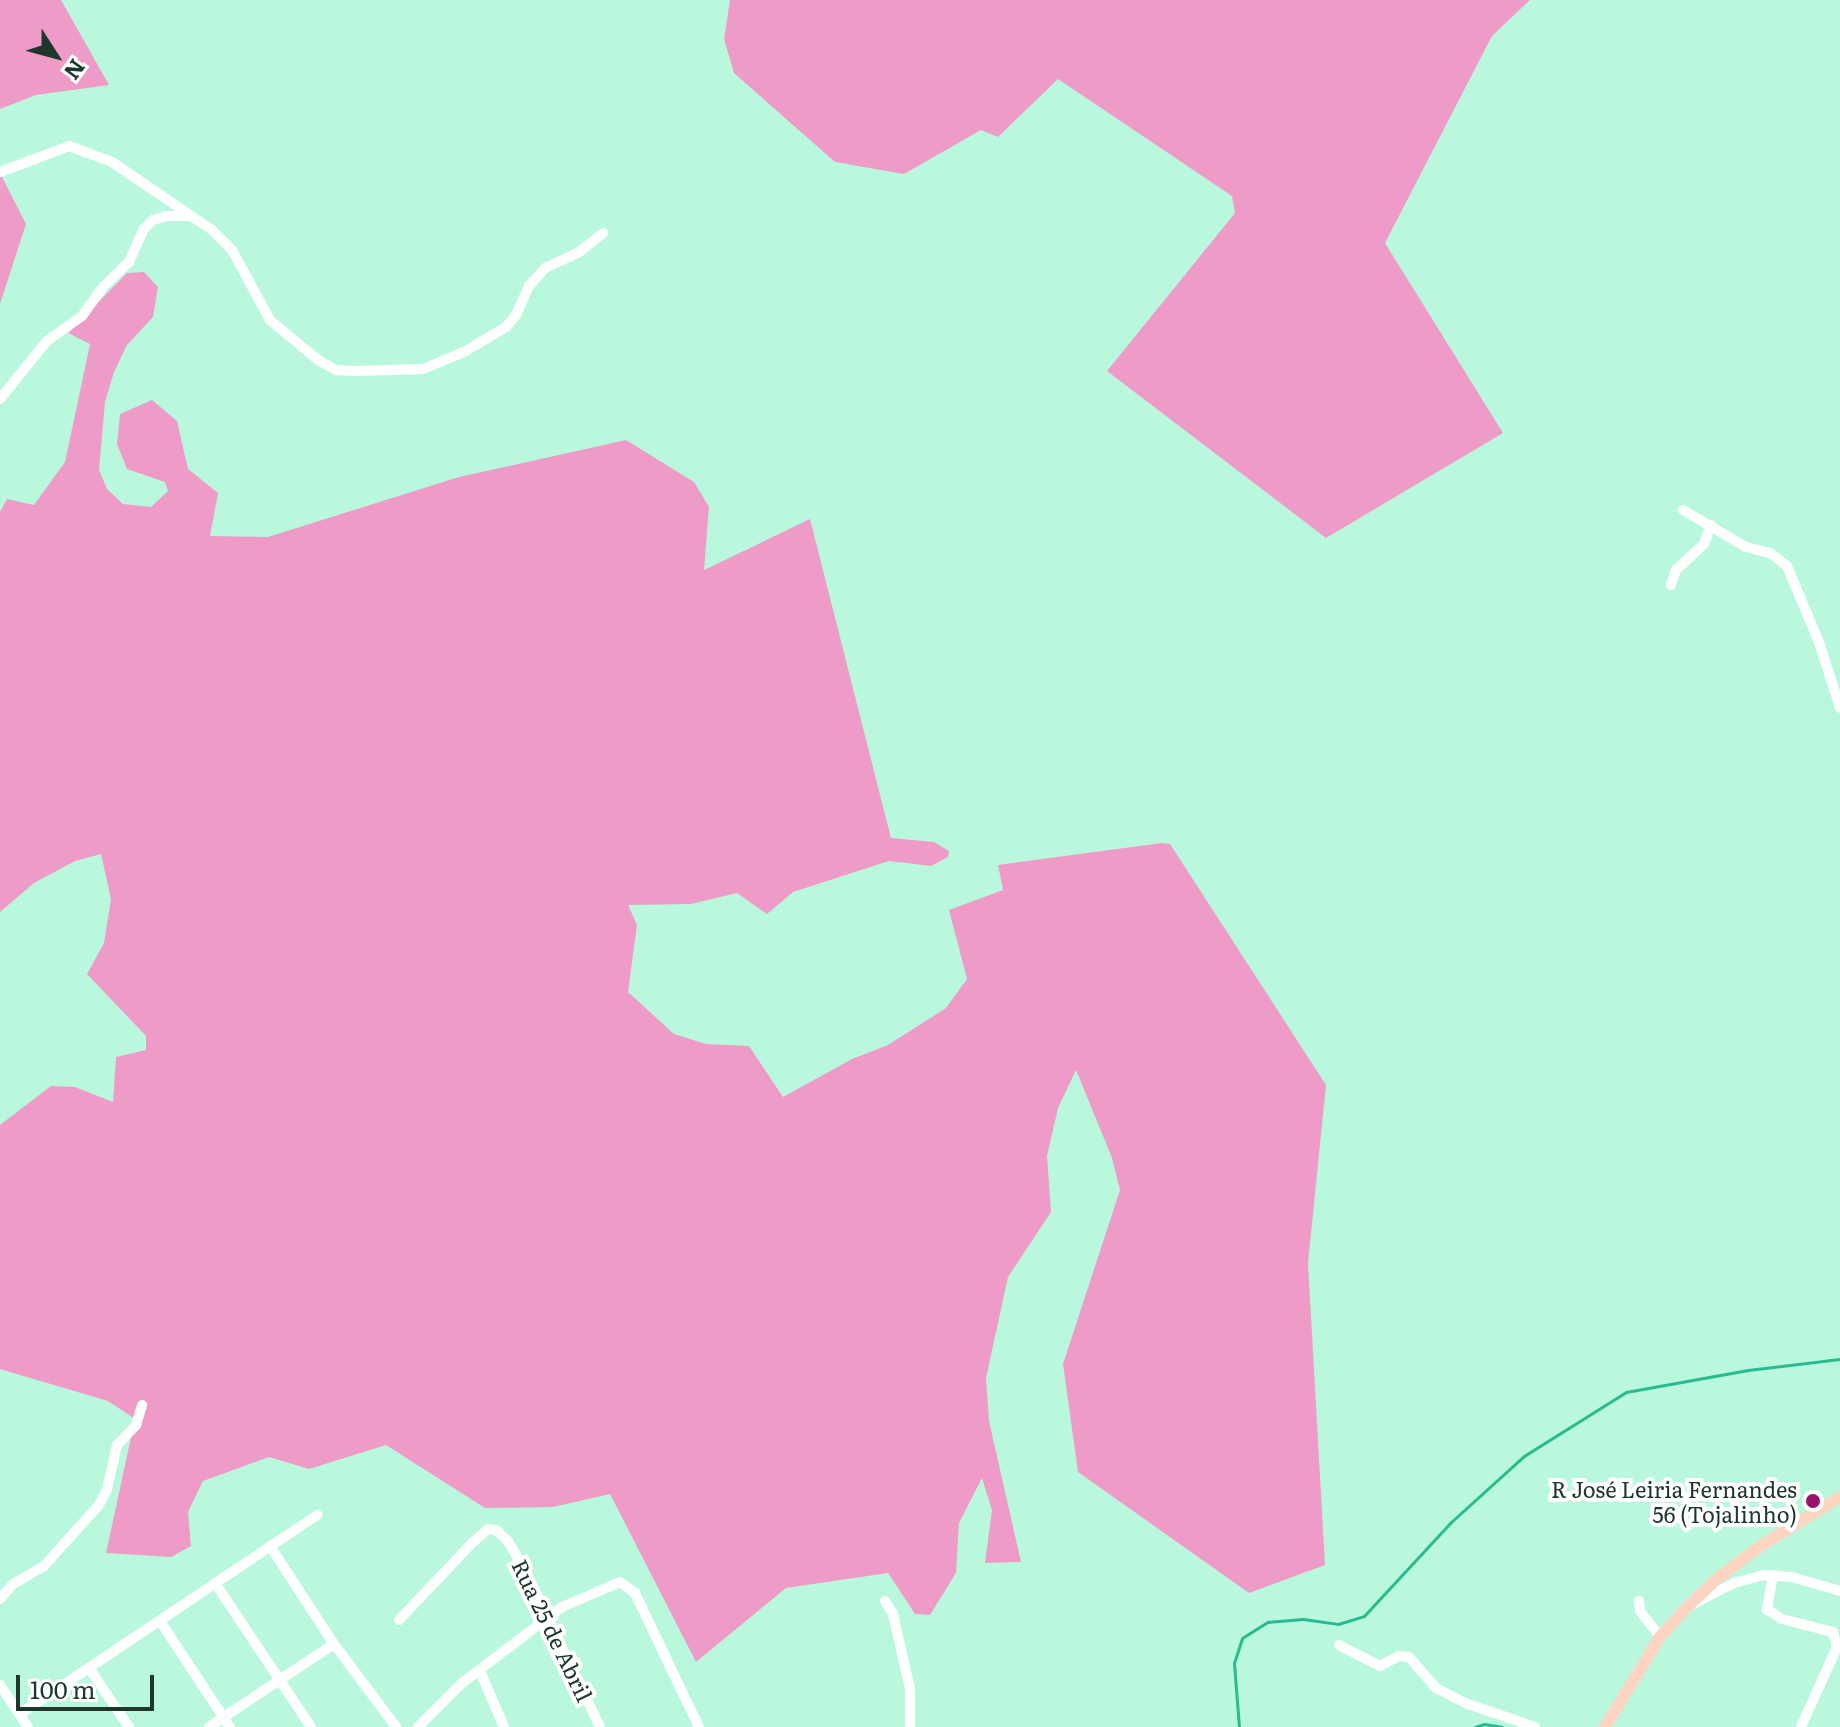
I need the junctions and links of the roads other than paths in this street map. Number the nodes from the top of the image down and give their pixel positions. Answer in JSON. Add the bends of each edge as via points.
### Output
{"nodes":[{"id":1,"x":0,"y":172,"type":"edge"},
{"id":2,"x":191,"y":216,"type":"junction"},
{"id":3,"x":603,"y":233,"type":"dead end"},
{"id":4,"x":0,"y":399,"type":"edge"},
{"id":5,"x":1683,"y":510,"type":"dead end"},
{"id":6,"x":1711,"y":525,"type":"junction"},
{"id":7,"x":1671,"y":585,"type":"dead end"},
{"id":8,"x":1840,"y":708,"type":"edge"},
{"id":9,"x":142,"y":1405,"type":"dead end"},
{"id":10,"x":1840,"y":1497,"type":"edge"},
{"id":11,"x":317,"y":1515,"type":"dead end"},
{"id":12,"x":270,"y":1546,"type":"junction"},
{"id":13,"x":1773,"y":1575,"type":"junction"},
{"id":14,"x":215,"y":1583,"type":"junction"},
{"id":15,"x":1840,"y":1591,"type":"edge"},
{"id":16,"x":0,"y":1599,"type":"edge"},
{"id":17,"x":885,"y":1601,"type":"dead end"},
{"id":18,"x":1639,"y":1601,"type":"dead end"},
{"id":19,"x":1686,"y":1608,"type":"junction"},
{"id":20,"x":548,"y":1617,"type":"junction"},
{"id":21,"x":399,"y":1620,"type":"dead end"},
{"id":22,"x":160,"y":1621,"type":"junction"},
{"id":23,"x":1836,"y":1628,"type":"edge"},
{"id":24,"x":1660,"y":1637,"type":"junction"},
{"id":25,"x":334,"y":1644,"type":"junction"},
{"id":26,"x":1339,"y":1645,"type":"dead end"},
{"id":27,"x":1838,"y":1648,"type":"edge"},
{"id":28,"x":89,"y":1668,"type":"junction"},
{"id":29,"x":480,"y":1671,"type":"junction"},
{"id":30,"x":280,"y":1680,"type":"junction"},
{"id":31,"x":0,"y":1685,"type":"edge"},
{"id":32,"x":20,"y":1714,"type":"junction"},
{"id":33,"x":227,"y":1722,"type":"edge"},
{"id":34,"x":910,"y":1724,"type":"edge"},
{"id":35,"x":28,"y":1727,"type":"edge"},
{"id":36,"x":129,"y":1727,"type":"edge"},
{"id":37,"x":209,"y":1727,"type":"edge"},
{"id":38,"x":311,"y":1727,"type":"edge"},
{"id":39,"x":396,"y":1727,"type":"edge"},
{"id":40,"x":418,"y":1727,"type":"edge"},
{"id":41,"x":504,"y":1727,"type":"edge"},
{"id":42,"x":600,"y":1727,"type":"edge"},
{"id":43,"x":699,"y":1727,"type":"edge"},
{"id":44,"x":1535,"y":1727,"type":"edge"},
{"id":45,"x":1605,"y":1727,"type":"edge"},
{"id":46,"x":1801,"y":1727,"type":"edge"}],
"edges":[{"from":1,"to":2,"type":"street","via":[[69,146],[112,162]]},
{"from":2,"to":3,"type":"street","via":[[232,250],[270,320],[318,360],[336,370],[355,371],[423,369],[464,352],[506,327],[545,268]]},
{"from":2,"to":4,"type":"street","via":[[153,220],[129,262],[82,316],[47,341]]},
{"from":5,"to":6,"type":"street"},
{"from":6,"to":7,"type":"street","via":[[1704,544],[1676,570]]},
{"from":6,"to":8,"type":"street","via":[[1787,566]]},
{"from":9,"to":16,"type":"street","via":[[136,1425],[117,1445],[99,1505],[44,1566],[13,1584]]},
{"from":10,"to":19,"type":"main road","via":[[1762,1545]]},
{"from":11,"to":12,"type":"street"},
{"from":12,"to":14,"type":"street"},
{"from":12,"to":25,"type":"street"},
{"from":13,"to":15,"type":"street"},
{"from":13,"to":19,"type":"street","via":[[1748,1578]]},
{"from":13,"to":23,"type":"street","via":[[1767,1609],[1782,1619]]},
{"from":14,"to":22,"type":"street"},
{"from":14,"to":30,"type":"street"},
{"from":17,"to":34,"type":"street","via":[[893,1614],[910,1689]]},
{"from":18,"to":24,"type":"street","via":[[1640,1611]]},
{"from":19,"to":24,"type":"main road"},
{"from":20,"to":21,"type":"street","name":"Rua 25 de Abril","via":[[508,1541],[488,1529]]},
{"from":20,"to":29,"type":"street"},
{"from":20,"to":42,"type":"street","name":"Rua 25 de Abril"},
{"from":20,"to":43,"type":"street","via":[[613,1583],[631,1589]]},
{"from":22,"to":28,"type":"street"},
{"from":22,"to":33,"type":"street"},
{"from":23,"to":27,"type":"street"},
{"from":24,"to":45,"type":"main road"},
{"from":25,"to":30,"type":"street"},
{"from":25,"to":39,"type":"street"},
{"from":26,"to":44,"type":"street","via":[[1380,1666],[1409,1657],[1436,1688]]},
{"from":27,"to":46,"type":"street"},
{"from":28,"to":32,"type":"street"},
{"from":28,"to":36,"type":"street"},
{"from":29,"to":40,"type":"street","via":[[443,1699]]},
{"from":29,"to":41,"type":"street"},
{"from":30,"to":33,"type":"street"},
{"from":30,"to":38,"type":"street"},
{"from":31,"to":32,"type":"street"},
{"from":32,"to":35,"type":"street"},
{"from":33,"to":37,"type":"street"}]}
